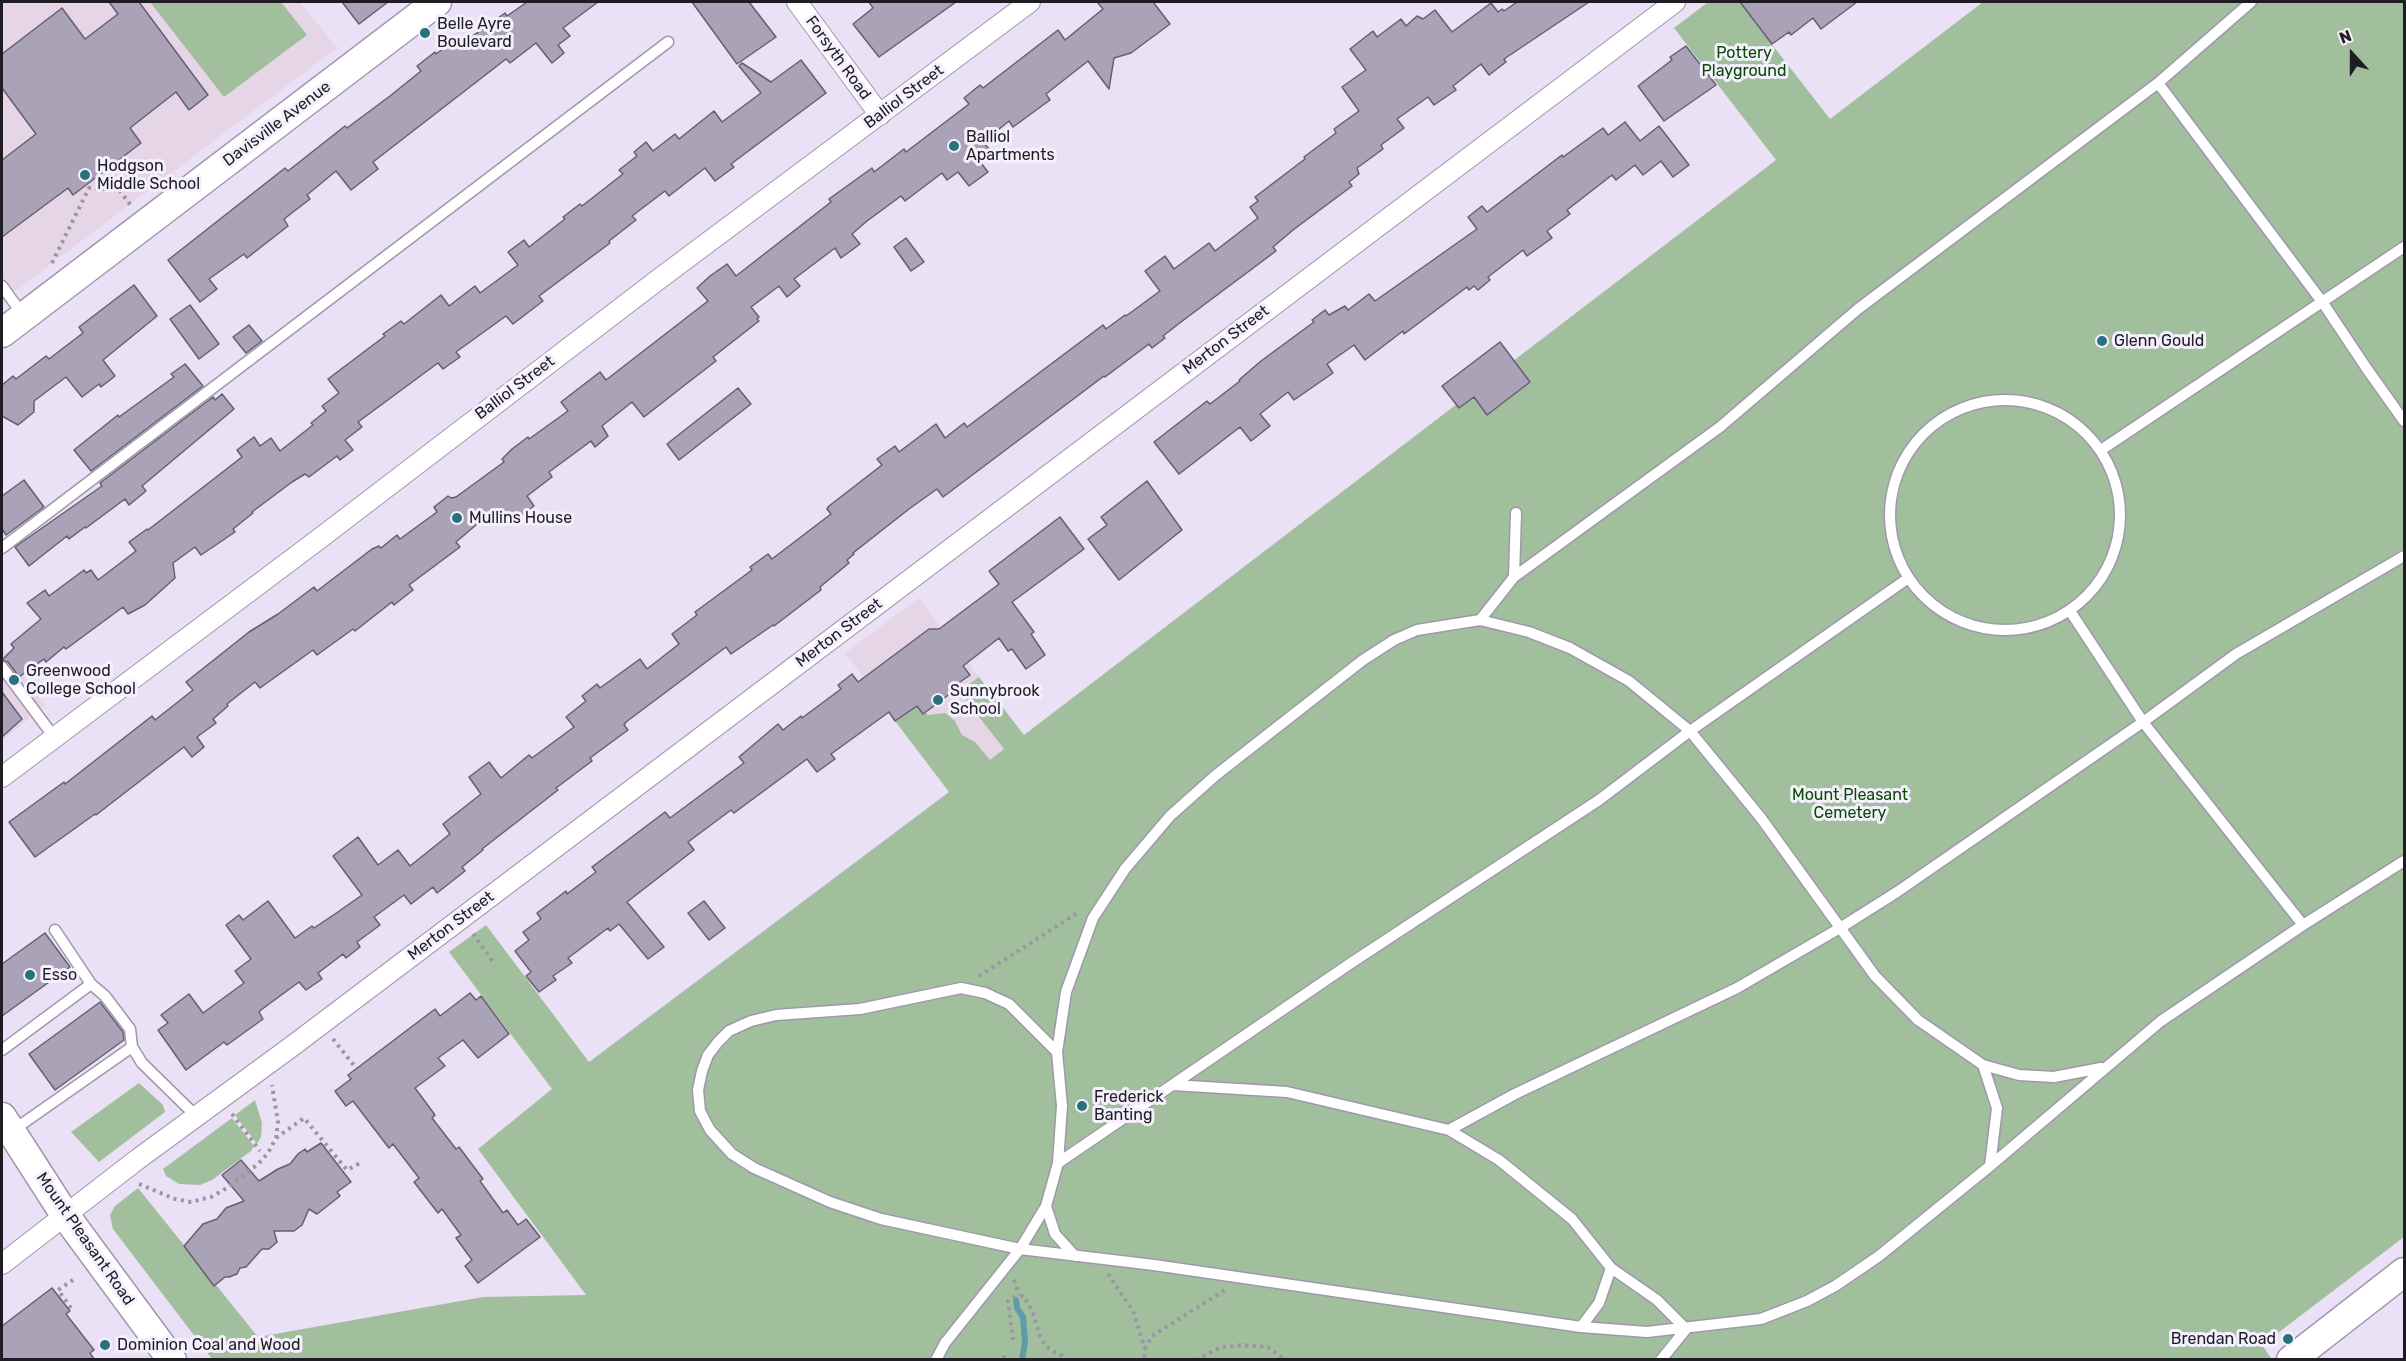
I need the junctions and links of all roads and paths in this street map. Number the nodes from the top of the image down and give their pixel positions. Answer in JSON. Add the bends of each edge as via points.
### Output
{"nodes":[{"id":1,"x":437,"y":2,"type":"edge"},
{"id":2,"x":796,"y":2,"type":"edge"},
{"id":3,"x":1030,"y":2,"type":"edge"},
{"id":4,"x":1675,"y":2,"type":"edge"},
{"id":5,"x":2251,"y":2,"type":"edge"},
{"id":6,"x":668,"y":42,"type":"dead end"},
{"id":7,"x":2158,"y":83,"type":"junction"},
{"id":8,"x":880,"y":115,"type":"junction"},
{"id":9,"x":128,"y":162,"type":"dead end"},
{"id":10,"x":116,"y":184,"type":"junction"},
{"id":11,"x":132,"y":207,"type":"dead end"},
{"id":12,"x":2404,"y":246,"type":"edge"},
{"id":13,"x":48,"y":272,"type":"dead end"},
{"id":14,"x":2,"y":286,"type":"edge"},
{"id":15,"x":2323,"y":303,"type":"junction"},
{"id":16,"x":13,"y":325,"type":"edge"},
{"id":17,"x":2404,"y":421,"type":"edge"},
{"id":18,"x":2101,"y":450,"type":"junction"},
{"id":19,"x":1516,"y":513,"type":"dead end"},
{"id":20,"x":2,"y":548,"type":"edge"},
{"id":21,"x":2404,"y":556,"type":"edge"},
{"id":22,"x":1514,"y":577,"type":"junction"},
{"id":23,"x":1907,"y":579,"type":"junction"},
{"id":24,"x":2070,"y":611,"type":"junction"},
{"id":25,"x":1480,"y":620,"type":"junction"},
{"id":26,"x":2,"y":667,"type":"edge"},
{"id":27,"x":2143,"y":722,"type":"junction"},
{"id":28,"x":1690,"y":731,"type":"junction"},
{"id":29,"x":54,"y":737,"type":"junction"},
{"id":30,"x":2,"y":777,"type":"edge"},
{"id":31,"x":2404,"y":861,"type":"edge"},
{"id":32,"x":1109,"y":893,"type":"junction"},
{"id":33,"x":2303,"y":925,"type":"junction"},
{"id":34,"x":1840,"y":928,"type":"junction"},
{"id":35,"x":55,"y":930,"type":"dead end"},
{"id":36,"x":472,"y":933,"type":"dead end"},
{"id":37,"x":494,"y":963,"type":"dead end"},
{"id":38,"x":91,"y":984,"type":"junction"},
{"id":39,"x":961,"y":988,"type":"junction"},
{"id":40,"x":333,"y":1038,"type":"dead end"},
{"id":41,"x":132,"y":1047,"type":"junction"},
{"id":42,"x":2,"y":1050,"type":"edge"},
{"id":43,"x":1057,"y":1052,"type":"junction"},
{"id":44,"x":1983,"y":1065,"type":"junction"},
{"id":45,"x":356,"y":1068,"type":"dead end"},
{"id":46,"x":2103,"y":1068,"type":"junction"},
{"id":47,"x":272,"y":1084,"type":"dead end"},
{"id":48,"x":1173,"y":1085,"type":"junction"},
{"id":49,"x":232,"y":1114,"type":"dead end"},
{"id":50,"x":196,"y":1116,"type":"junction"},
{"id":51,"x":6,"y":1124,"type":"edge"},
{"id":52,"x":1449,"y":1130,"type":"junction"},
{"id":53,"x":276,"y":1138,"type":"junction"},
{"id":54,"x":260,"y":1151,"type":"dead end"},
{"id":55,"x":362,"y":1162,"type":"dead end"},
{"id":56,"x":1058,"y":1163,"type":"junction"},
{"id":57,"x":1990,"y":1166,"type":"junction"},
{"id":58,"x":139,"y":1184,"type":"dead end"},
{"id":59,"x":1046,"y":1206,"type":"junction"},
{"id":60,"x":65,"y":1215,"type":"junction"},
{"id":61,"x":1020,"y":1249,"type":"junction"},
{"id":62,"x":1075,"y":1256,"type":"junction"},
{"id":63,"x":1097,"y":1257,"type":"junction"},
{"id":64,"x":2,"y":1264,"type":"edge"},
{"id":65,"x":1611,"y":1268,"type":"junction"},
{"id":66,"x":2404,"y":1272,"type":"edge"},
{"id":67,"x":1236,"y":1278,"type":"junction"},
{"id":68,"x":73,"y":1280,"type":"dead end"},
{"id":69,"x":2404,"y":1292,"type":"edge"},
{"id":70,"x":71,"y":1308,"type":"dead end"},
{"id":71,"x":1581,"y":1327,"type":"junction"},
{"id":72,"x":1686,"y":1329,"type":"junction"},
{"id":73,"x":1013,"y":1340,"type":"dead end"},
{"id":74,"x":1145,"y":1349,"type":"junction"},
{"id":75,"x":171,"y":1359,"type":"edge"},
{"id":76,"x":936,"y":1359,"type":"edge"},
{"id":77,"x":995,"y":1359,"type":"edge"},
{"id":78,"x":1005,"y":1359,"type":"edge"},
{"id":79,"x":1065,"y":1359,"type":"edge"},
{"id":80,"x":1144,"y":1359,"type":"edge"},
{"id":81,"x":1196,"y":1359,"type":"edge"},
{"id":82,"x":1285,"y":1359,"type":"edge"},
{"id":83,"x":1661,"y":1359,"type":"edge"},
{"id":84,"x":2290,"y":1359,"type":"edge"},
{"id":85,"x":2317,"y":1359,"type":"edge"}],
"edges":[{"from":1,"to":16,"type":"street","name":"Davisville Avenue"},
{"from":2,"to":8,"type":"street","name":"Forsyth Road"},
{"from":3,"to":8,"type":"street","name":"Balliol Street"},
{"from":4,"to":50,"type":"street","name":"Merton Street"},
{"from":5,"to":7,"type":"lane"},
{"from":6,"to":20,"type":"lane"},
{"from":7,"to":15,"type":"lane"},
{"from":7,"to":22,"type":"lane","via":[[1858,309],[1720,427]]},
{"from":8,"to":29,"type":"street","name":"Balliol Street"},
{"from":9,"to":10,"type":"path","via":[[129,171],[123,182]]},
{"from":10,"to":11,"type":"path"},
{"from":10,"to":13,"type":"path","via":[[104,189],[89,188]]},
{"from":12,"to":15,"type":"lane"},
{"from":14,"to":16,"type":"lane"},
{"from":15,"to":17,"type":"lane"},
{"from":15,"to":18,"type":"lane"},
{"from":18,"to":23,"type":"lane","via":[[2073,422],[2037,404],[1997,399],[1949,414],[1924,431],[1900,464],[1889,502],[1891,542]]},
{"from":18,"to":24,"type":"lane","via":[[2116,483],[2121,519],[2116,546],[2097,586]]},
{"from":19,"to":22,"type":"lane"},
{"from":21,"to":27,"type":"lane","via":[[2236,654]]},
{"from":22,"to":25,"type":"lane"},
{"from":23,"to":24,"type":"lane","via":[[1932,606],[1964,624],[1982,628],[2000,631],[2037,627]]},
{"from":23,"to":28,"type":"lane"},
{"from":24,"to":27,"type":"lane"},
{"from":25,"to":28,"type":"lane","via":[[1529,632],[1570,648],[1629,681]]},
{"from":25,"to":32,"type":"lane","via":[[1417,630],[1363,660],[1170,816]]},
{"from":26,"to":29,"type":"lane"},
{"from":27,"to":33,"type":"lane"},
{"from":27,"to":34,"type":"lane"},
{"from":28,"to":34,"type":"lane","via":[[1761,818]]},
{"from":28,"to":48,"type":"lane","via":[[1599,800]]},
{"from":29,"to":30,"type":"street","name":"Balliol Street"},
{"from":31,"to":33,"type":"lane"},
{"from":32,"to":39,"type":"path"},
{"from":32,"to":43,"type":"lane","via":[[1093,918],[1066,992]]},
{"from":33,"to":46,"type":"lane","via":[[2161,1021]]},
{"from":34,"to":44,"type":"lane","via":[[1875,976],[1918,1020]]},
{"from":34,"to":52,"type":"lane","via":[[1737,988]]},
{"from":35,"to":38,"type":"lane"},
{"from":36,"to":37,"type":"path"},
{"from":38,"to":41,"type":"lane","via":[[130,1029]]},
{"from":38,"to":42,"type":"lane"},
{"from":39,"to":43,"type":"lane","via":[[1009,1004]]},
{"from":39,"to":61,"type":"lane","via":[[860,1009],[776,1015],[729,1031],[708,1055],[702,1071],[698,1090],[700,1111],[710,1130],[732,1154],[830,1202],[881,1219]]},
{"from":40,"to":45,"type":"path"},
{"from":41,"to":50,"type":"lane","via":[[142,1063]]},
{"from":41,"to":51,"type":"lane"},
{"from":43,"to":56,"type":"lane","via":[[1062,1106]]},
{"from":44,"to":46,"type":"lane","via":[[2019,1075],[2054,1077]]},
{"from":44,"to":57,"type":"lane","via":[[1997,1108]]},
{"from":46,"to":57,"type":"lane"},
{"from":47,"to":53,"type":"path","via":[[278,1122]]},
{"from":48,"to":52,"type":"lane","via":[[1287,1092]]},
{"from":48,"to":56,"type":"lane"},
{"from":49,"to":54,"type":"path"},
{"from":50,"to":60,"type":"street","name":"Merton Street"},
{"from":51,"to":60,"type":"street","name":"Mount Pleasant Road"},
{"from":52,"to":65,"type":"lane","via":[[1499,1160],[1572,1219]]},
{"from":53,"to":55,"type":"path","via":[[304,1118],[347,1170]]},
{"from":53,"to":58,"type":"path","via":[[258,1164],[227,1188],[201,1201],[175,1199]]},
{"from":56,"to":59,"type":"lane"},
{"from":57,"to":72,"type":"lane","via":[[1903,1237],[1808,1301],[1761,1319]]},
{"from":59,"to":61,"type":"lane"},
{"from":59,"to":62,"type":"lane","via":[[1056,1234]]},
{"from":60,"to":64,"type":"street","name":"Merton Street"},
{"from":60,"to":75,"type":"street","name":"Mount Pleasant Road"},
{"from":61,"to":62,"type":"lane"},
{"from":61,"to":76,"type":"lane"},
{"from":62,"to":63,"type":"lane"},
{"from":63,"to":67,"type":"lane"},
{"from":63,"to":74,"type":"path","via":[[1133,1311]]},
{"from":65,"to":71,"type":"lane","via":[[1599,1303]]},
{"from":65,"to":72,"type":"lane","via":[[1657,1300]]},
{"from":66,"to":84,"type":"street"},
{"from":67,"to":71,"type":"lane"},
{"from":67,"to":74,"type":"path","via":[[1223,1293],[1152,1336]]},
{"from":68,"to":70,"type":"path","via":[[58,1290]]},
{"from":69,"to":85,"type":"street"},
{"from":71,"to":72,"type":"lane","via":[[1647,1332]]},
{"from":72,"to":83,"type":"lane"},
{"from":73,"to":79,"type":"path","via":[[1008,1301],[1023,1296],[1041,1339]]},
{"from":74,"to":80,"type":"path"},
{"from":77,"to":78,"type":"path"},
{"from":81,"to":82,"type":"path","via":[[1221,1347],[1243,1345],[1268,1347]]}]}
